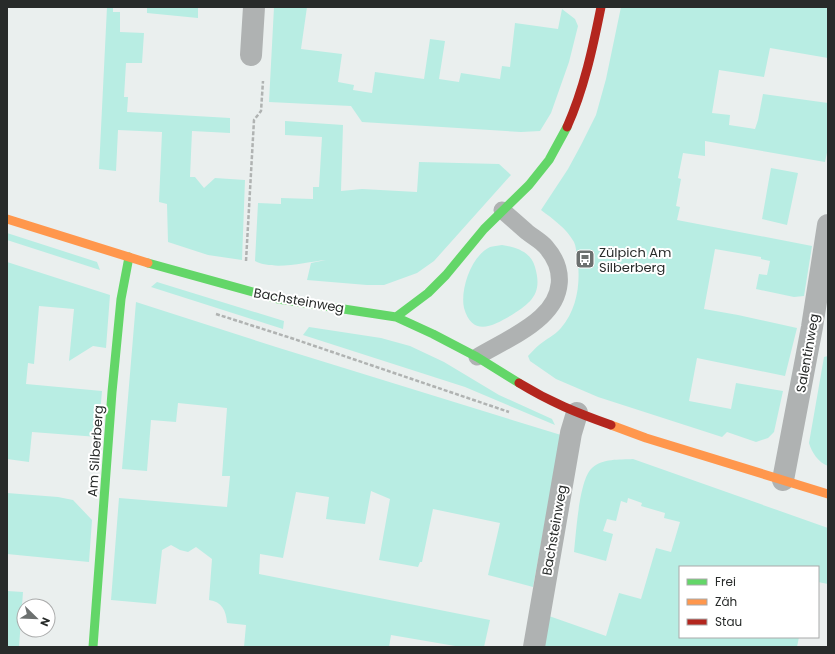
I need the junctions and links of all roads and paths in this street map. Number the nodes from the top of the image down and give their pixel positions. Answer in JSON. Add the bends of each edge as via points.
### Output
{"nodes":[{"id":1,"x":254,"y":7,"type":"edge"},
{"id":2,"x":601,"y":7,"type":"edge"},
{"id":3,"x":251,"y":55,"type":"dead end"},
{"id":4,"x":263,"y":74,"type":"dead end"},
{"id":5,"x":502,"y":210,"type":"junction"},
{"id":6,"x":7,"y":218,"type":"edge"},
{"id":7,"x":828,"y":225,"type":"edge"},
{"id":8,"x":129,"y":257,"type":"junction"},
{"id":9,"x":246,"y":266,"type":"dead end"},
{"id":10,"x":396,"y":317,"type":"junction"},
{"id":11,"x":291,"y":338,"type":"dead end"},
{"id":12,"x":476,"y":357,"type":"junction"},
{"id":13,"x":577,"y":413,"type":"junction"},
{"id":14,"x":512,"y":414,"type":"dead end"},
{"id":15,"x":783,"y":480,"type":"junction"},
{"id":16,"x":828,"y":494,"type":"edge"},
{"id":17,"x":93,"y":647,"type":"edge"},
{"id":18,"x":534,"y":647,"type":"edge"}],
"edges":[{"from":1,"to":3,"type":"street"},
{"from":2,"to":5,"type":"street","via":[[579,94],[558,144],[536,177]]},
{"from":4,"to":9,"type":"path","via":[[261,111],[254,120]]},
{"from":5,"to":10,"type":"street","via":[[431,290]]},
{"from":5,"to":12,"type":"lane","via":[[545,246],[556,260],[560,284],[549,310],[541,318]]},
{"from":6,"to":8,"type":"street","name":"Bachsteinweg"},
{"from":7,"to":15,"type":"street","name":"Salentinweg"},
{"from":8,"to":10,"type":"street","name":"Bachsteinweg","via":[[278,299]]},
{"from":8,"to":17,"type":"street","name":"Am Silberberg","via":[[121,299],[112,392]]},
{"from":10,"to":12,"type":"street","name":"Bachsteinweg"},
{"from":11,"to":14,"type":"path"},
{"from":12,"to":13,"type":"street","name":"Bachsteinweg","via":[[544,398]]},
{"from":13,"to":15,"type":"street","name":"Bachsteinweg","via":[[646,438]]},
{"from":13,"to":18,"type":"street","name":"Bachsteinweg","via":[[571,433]]},
{"from":15,"to":16,"type":"street","name":"Bachsteinweg"}]}
